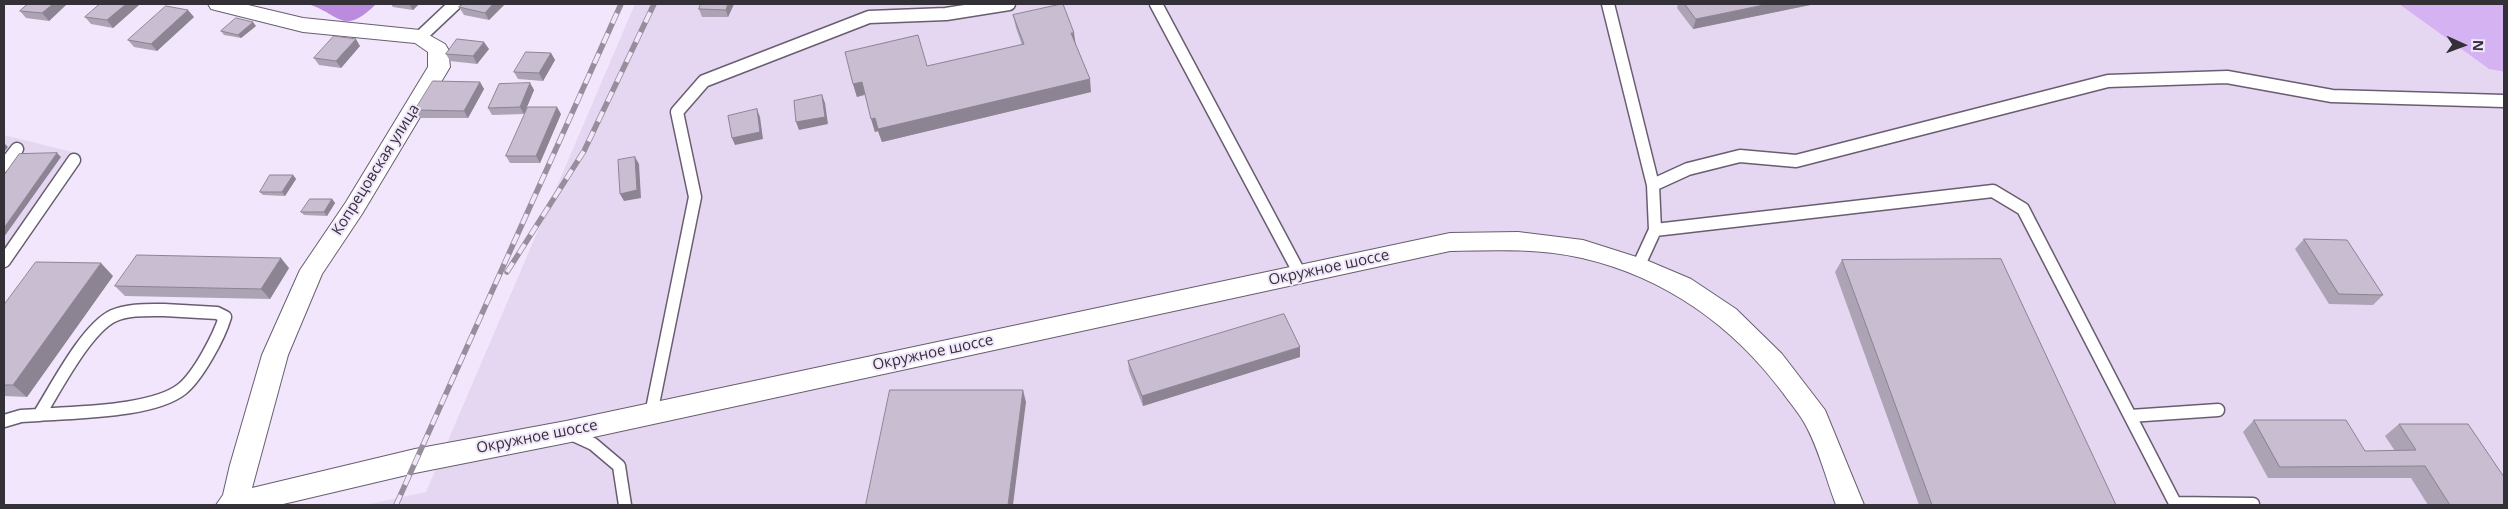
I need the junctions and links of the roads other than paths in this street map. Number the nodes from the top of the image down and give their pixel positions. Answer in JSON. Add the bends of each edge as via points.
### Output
{"nodes":[{"id":1,"x":218,"y":4,"type":"edge"},
{"id":2,"x":454,"y":4,"type":"edge"},
{"id":3,"x":1009,"y":4,"type":"edge"},
{"id":4,"x":1156,"y":4,"type":"edge"},
{"id":5,"x":1608,"y":4,"type":"edge"},
{"id":6,"x":420,"y":37,"type":"junction"},
{"id":7,"x":2504,"y":102,"type":"edge"},
{"id":8,"x":17,"y":149,"type":"dead end"},
{"id":9,"x":74,"y":160,"type":"dead end"},
{"id":10,"x":4,"y":166,"type":"edge"},
{"id":11,"x":1653,"y":184,"type":"junction"},
{"id":12,"x":1654,"y":230,"type":"junction"},
{"id":13,"x":4,"y":261,"type":"edge"},
{"id":14,"x":1638,"y":267,"type":"junction"},
{"id":15,"x":1300,"y":274,"type":"junction"},
{"id":16,"x":2218,"y":410,"type":"dead end"},
{"id":17,"x":39,"y":414,"type":"junction"},
{"id":18,"x":651,"y":414,"type":"junction"},
{"id":19,"x":2130,"y":416,"type":"junction"},
{"id":20,"x":4,"y":421,"type":"edge"},
{"id":21,"x":566,"y":432,"type":"junction"},
{"id":22,"x":2175,"y":504,"type":"edge"},
{"id":23,"x":2253,"y":504,"type":"dead end"},
{"id":24,"x":233,"y":505,"type":"edge"},
{"id":25,"x":625,"y":505,"type":"edge"},
{"id":26,"x":1850,"y":505,"type":"edge"}],
"edges":[{"from":1,"to":6,"type":"street","via":[[303,25]]},
{"from":2,"to":6,"type":"lane"},
{"from":3,"to":18,"type":"lane","via":[[946,14],[869,17],[704,81],[676,112],[694,196]]},
{"from":4,"to":15,"type":"lane"},
{"from":5,"to":11,"type":"lane"},
{"from":6,"to":24,"type":"street","name":"Копрецовская улица","via":[[438,48],[439,67],[354,208],[312,270],[275,355]]},
{"from":7,"to":11,"type":"lane","via":[[2332,96],[2227,77],[2108,81],[1796,161],[1740,156],[1688,169]]},
{"from":8,"to":10,"type":"lane"},
{"from":9,"to":13,"type":"lane"},
{"from":11,"to":12,"type":"lane"},
{"from":12,"to":14,"type":"lane"},
{"from":12,"to":19,"type":"lane","via":[[1992,191],[2023,209]]},
{"from":14,"to":15,"type":"street","name":"Окружное шоссе","via":[[1583,249],[1518,241],[1450,242]]},
{"from":14,"to":26,"type":"street","name":"Окружное шоссе","via":[[1682,286],[1727,316],[1773,361],[1816,418]]},
{"from":15,"to":18,"type":"street","name":"Окружное шоссе"},
{"from":16,"to":19,"type":"lane"},
{"from":17,"to":17,"type":"lane","via":[[133,406],[164,400],[181,390],[193,376],[222,328],[224,317],[217,313],[162,311],[114,316],[97,329]]},
{"from":17,"to":20,"type":"lane"},
{"from":18,"to":21,"type":"street","name":"Окружное шоссе"},
{"from":19,"to":22,"type":"lane"},
{"from":21,"to":24,"type":"street","name":"Окружное шоссе","via":[[415,461]]},
{"from":21,"to":25,"type":"lane","via":[[593,444],[619,466]]},
{"from":22,"to":23,"type":"lane"}]}
